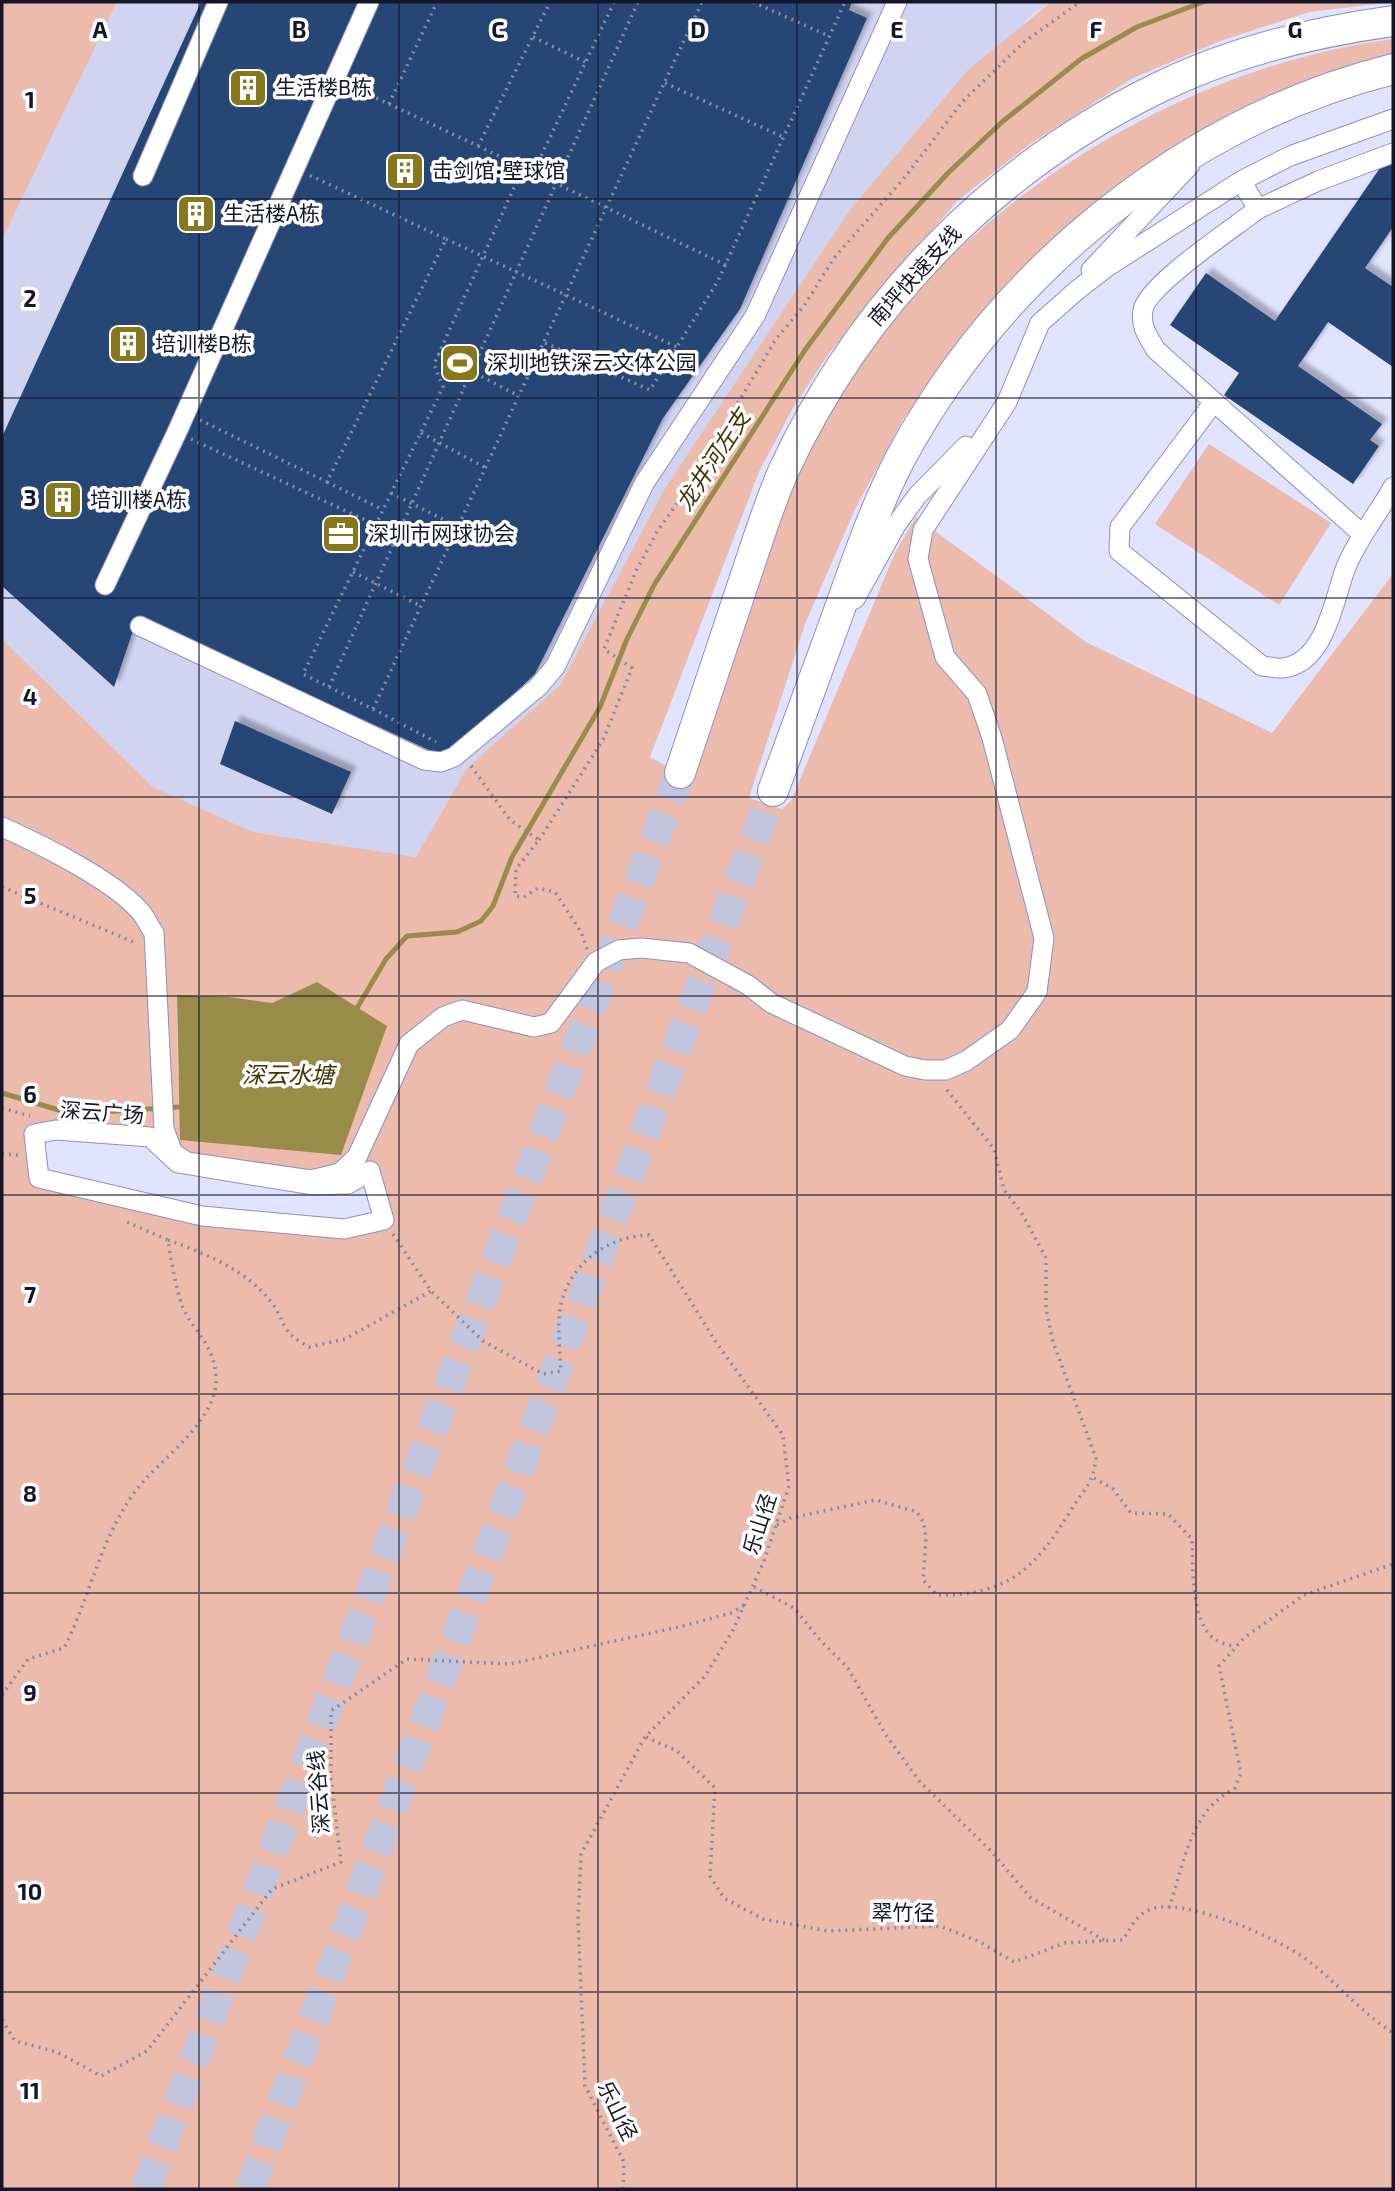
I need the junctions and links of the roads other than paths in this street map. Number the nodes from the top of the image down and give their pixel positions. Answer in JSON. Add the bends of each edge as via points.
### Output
{"nodes":[{"id":1,"x":218,"y":2,"type":"edge"},
{"id":2,"x":369,"y":2,"type":"edge"},
{"id":3,"x":897,"y":2,"type":"edge"},
{"id":4,"x":1393,"y":20,"type":"edge"},
{"id":5,"x":1393,"y":69,"type":"edge"},
{"id":6,"x":1393,"y":119,"type":"edge"},
{"id":7,"x":1213,"y":140,"type":"junction"},
{"id":8,"x":1393,"y":153,"type":"edge"},
{"id":9,"x":142,"y":176,"type":"dead end"},
{"id":10,"x":1241,"y":181,"type":"junction"},
{"id":11,"x":1258,"y":209,"type":"junction"},
{"id":12,"x":1076,"y":291,"type":"junction"},
{"id":13,"x":1007,"y":401,"type":"junction"},
{"id":14,"x":1214,"y":402,"type":"junction"},
{"id":15,"x":1393,"y":487,"type":"edge"},
{"id":16,"x":1362,"y":534,"type":"junction"},
{"id":17,"x":105,"y":585,"type":"dead end"},
{"id":18,"x":140,"y":626,"type":"dead end"},
{"id":19,"x":817,"y":671,"type":"junction"},
{"id":20,"x":680,"y":773,"type":"tunnel mouth"},
{"id":21,"x":773,"y":791,"type":"tunnel mouth"},
{"id":22,"x":2,"y":827,"type":"edge"},
{"id":23,"x":130,"y":1198,"type":"joint"}],
"edges":[{"from":1,"to":9,"type":"street"},
{"from":2,"to":17,"type":"street"},
{"from":3,"to":18,"type":"street","via":[[755,316],[645,482],[555,667],[465,748],[441,762],[424,760]]},
{"from":4,"to":20,"type":"highway","name":"南坪快速支线","via":[[1334,29],[1254,52],[1158,88],[1074,136],[1003,187],[891,296],[814,410],[778,486]]},
{"from":5,"to":7,"type":"highway","via":[[1292,103]]},
{"from":6,"to":10,"type":"street","via":[[1290,156]]},
{"from":7,"to":12,"type":"street","via":[[1099,259]]},
{"from":7,"to":19,"type":"highway","via":[[1148,181],[1091,225],[1030,281],[976,343],[900,459],[870,524]]},
{"from":8,"to":11,"type":"street"},
{"from":10,"to":11,"type":"street"},
{"from":10,"to":12,"type":"street"},
{"from":11,"to":14,"type":"street","via":[[1160,283],[1143,307],[1142,327],[1156,350]]},
{"from":12,"to":13,"type":"street","via":[[1040,323]]},
{"from":13,"to":19,"type":"street","via":[[917,496],[896,525]]},
{"from":13,"to":22,"type":"street","via":[[923,530],[918,559],[945,657],[977,694],[992,738],[1044,938],[1037,992],[1010,1030],[946,1070],[905,1066],[771,1003],[689,953],[619,950],[596,962],[551,1023],[534,1027],[462,1010],[443,1017],[409,1044],[357,1157],[340,1173],[311,1180],[187,1162],[173,1153],[164,1129],[154,933],[138,909],[38,843]]},
{"from":14,"to":16,"type":"street"},
{"from":14,"to":16,"type":"street","via":[[1120,527],[1119,551],[1262,666],[1285,668],[1320,642]]},
{"from":15,"to":16,"type":"street"},
{"from":19,"to":21,"type":"highway"},
{"from":23,"to":23,"type":"street","name":"深云广场","via":[[202,1216],[344,1229],[384,1220],[370,1171],[348,1184],[312,1185],[178,1163],[150,1137],[56,1130],[34,1134],[39,1178]]}]}
